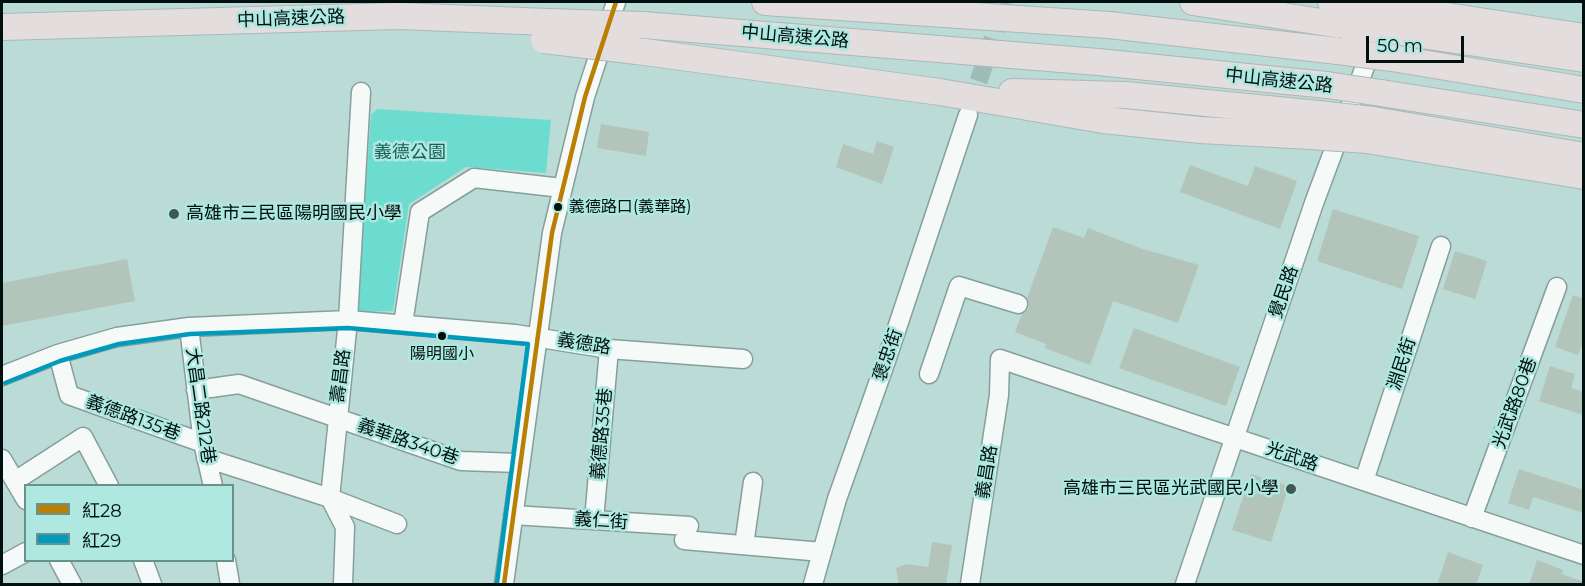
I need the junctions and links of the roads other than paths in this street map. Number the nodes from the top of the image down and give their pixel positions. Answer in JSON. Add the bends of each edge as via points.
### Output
{"nodes":[{"id":1,"x":616,"y":2,"type":"edge"},
{"id":2,"x":765,"y":2,"type":"edge"},
{"id":3,"x":1192,"y":2,"type":"edge"},
{"id":4,"x":1344,"y":11,"type":"edge"},
{"id":5,"x":1399,"y":14,"type":"edge"},
{"id":6,"x":2,"y":27,"type":"edge"},
{"id":7,"x":546,"y":31,"type":"junction"},
{"id":8,"x":1584,"y":37,"type":"edge"},
{"id":9,"x":1584,"y":59,"type":"edge"},
{"id":10,"x":1584,"y":90,"type":"edge"},
{"id":11,"x":361,"y":92,"type":"dead end"},
{"id":12,"x":965,"y":120,"type":"tunnel mouth"},
{"id":13,"x":1584,"y":125,"type":"edge"},
{"id":14,"x":1370,"y":130,"type":"junction"},
{"id":15,"x":1584,"y":156,"type":"edge"},
{"id":16,"x":1584,"y":176,"type":"edge"},
{"id":17,"x":562,"y":188,"type":"junction"},
{"id":18,"x":1441,"y":246,"type":"dead end"},
{"id":19,"x":1557,"y":287,"type":"dead end"},
{"id":20,"x":1018,"y":304,"type":"dead end"},
{"id":21,"x":348,"y":320,"type":"junction"},
{"id":22,"x":403,"y":324,"type":"junction"},
{"id":23,"x":189,"y":327,"type":"junction"},
{"id":24,"x":536,"y":337,"type":"junction"},
{"id":25,"x":609,"y":349,"type":"junction"},
{"id":26,"x":58,"y":354,"type":"junction"},
{"id":27,"x":743,"y":359,"type":"dead end"},
{"id":28,"x":1000,"y":359,"type":"joint"},
{"id":29,"x":929,"y":374,"type":"dead end"},
{"id":30,"x":2,"y":376,"type":"edge"},
{"id":31,"x":196,"y":390,"type":"junction"},
{"id":32,"x":336,"y":417,"type":"junction"},
{"id":33,"x":1234,"y":438,"type":"junction"},
{"id":34,"x":204,"y":450,"type":"junction"},
{"id":35,"x":2,"y":459,"type":"edge"},
{"id":36,"x":519,"y":463,"type":"junction"},
{"id":37,"x":15,"y":481,"type":"junction"},
{"id":38,"x":1364,"y":481,"type":"junction"},
{"id":39,"x":753,"y":482,"type":"dead end"},
{"id":40,"x":108,"y":484,"type":"edge"},
{"id":41,"x":212,"y":484,"type":"edge"},
{"id":42,"x":24,"y":497,"type":"edge"},
{"id":43,"x":330,"y":498,"type":"junction"},
{"id":44,"x":513,"y":515,"type":"junction"},
{"id":45,"x":1472,"y":518,"type":"junction"},
{"id":46,"x":594,"y":520,"type":"junction"},
{"id":47,"x":397,"y":524,"type":"dead end"},
{"id":48,"x":744,"y":545,"type":"junction"},
{"id":49,"x":822,"y":552,"type":"junction"},
{"id":50,"x":24,"y":553,"type":"edge"},
{"id":51,"x":1584,"y":555,"type":"edge"},
{"id":52,"x":60,"y":562,"type":"edge"},
{"id":53,"x":143,"y":562,"type":"edge"},
{"id":54,"x":226,"y":562,"type":"edge"},
{"id":55,"x":2,"y":565,"type":"edge"},
{"id":56,"x":72,"y":585,"type":"edge"},
{"id":57,"x":152,"y":585,"type":"edge"},
{"id":58,"x":230,"y":585,"type":"edge"},
{"id":59,"x":343,"y":585,"type":"edge"},
{"id":60,"x":504,"y":585,"type":"edge"},
{"id":61,"x":813,"y":585,"type":"edge"},
{"id":62,"x":969,"y":585,"type":"edge"},
{"id":63,"x":1185,"y":585,"type":"edge"}],
"edges":[{"from":1,"to":17,"type":"street","via":[[585,97]]},
{"from":2,"to":10,"type":"highway","name":"中山高速公路","bridge":true,"via":[[1097,24],[1392,58]]},
{"from":3,"to":4,"type":"highway"},
{"from":4,"to":5,"type":"highway","bridge":true},
{"from":5,"to":8,"type":"highway"},
{"from":5,"to":9,"type":"highway"},
{"from":5,"to":33,"type":"street","name":"覺民路","via":[[1314,203]]},
{"from":6,"to":7,"type":"highway","name":"中山高速公路","via":[[399,16]]},
{"from":7,"to":13,"type":"highway","name":"中山高速公路","bridge":true,"via":[[643,25],[1098,62],[1327,86]]},
{"from":7,"to":14,"type":"highway","bridge":true,"via":[[637,51],[940,92],[1103,120],[1200,130],[1314,125]]},
{"from":11,"to":21,"type":"street","name":"壽昌路"},
{"from":12,"to":49,"type":"street","name":"褒忠街"},
{"from":14,"to":15,"type":"highway"},
{"from":14,"to":16,"type":"highway"},
{"from":17,"to":22,"type":"street","via":[[474,178],[420,212]]},
{"from":17,"to":24,"type":"street"},
{"from":18,"to":38,"type":"street","name":"淵民街"},
{"from":19,"to":45,"type":"street","name":"光武路80巷"},
{"from":20,"to":29,"type":"street","via":[[959,286]]},
{"from":21,"to":22,"type":"street","name":"義德路"},
{"from":21,"to":23,"type":"street","name":"義德路"},
{"from":21,"to":32,"type":"street","name":"壽昌路"},
{"from":22,"to":24,"type":"street","name":"義德路"},
{"from":23,"to":26,"type":"street","name":"義德路","via":[[117,337]]},
{"from":23,"to":31,"type":"street","name":"大昌二路212巷"},
{"from":24,"to":25,"type":"street","name":"義德路"},
{"from":24,"to":36,"type":"street"},
{"from":25,"to":27,"type":"street","name":"義德路"},
{"from":25,"to":46,"type":"street","name":"義德路35巷"},
{"from":26,"to":30,"type":"street","name":"義德路"},
{"from":26,"to":34,"type":"street","name":"義德路135巷","via":[[69,395]]},
{"from":28,"to":33,"type":"street","name":"光武路"},
{"from":28,"to":62,"type":"street","name":"義昌路","via":[[999,395]]},
{"from":31,"to":32,"type":"street","name":"義華路340巷","via":[[239,384]]},
{"from":31,"to":34,"type":"street","name":"大昌二路212巷"},
{"from":32,"to":36,"type":"street","name":"義華路340巷","via":[[461,461]]},
{"from":32,"to":43,"type":"street","name":"壽昌路"},
{"from":33,"to":38,"type":"street","name":"光武路"},
{"from":33,"to":63,"type":"street","name":"覺民路"},
{"from":34,"to":41,"type":"street","name":"大昌二路212巷"},
{"from":34,"to":43,"type":"street"},
{"from":35,"to":37,"type":"street"},
{"from":36,"to":44,"type":"street"},
{"from":37,"to":40,"type":"street","via":[[82,436]]},
{"from":37,"to":42,"type":"street"},
{"from":38,"to":45,"type":"street","name":"光武路"},
{"from":39,"to":48,"type":"street"},
{"from":43,"to":47,"type":"street"},
{"from":43,"to":59,"type":"street","via":[[345,527]]},
{"from":44,"to":46,"type":"street","name":"義仁街"},
{"from":44,"to":60,"type":"street"},
{"from":45,"to":51,"type":"street","name":"光武路"},
{"from":46,"to":48,"type":"street","name":"義仁街"},
{"from":48,"to":49,"type":"street","name":"義仁街"},
{"from":49,"to":61,"type":"street","name":"褒忠街"},
{"from":50,"to":55,"type":"street"},
{"from":52,"to":56,"type":"street"},
{"from":53,"to":57,"type":"street"},
{"from":54,"to":58,"type":"street"}]}
